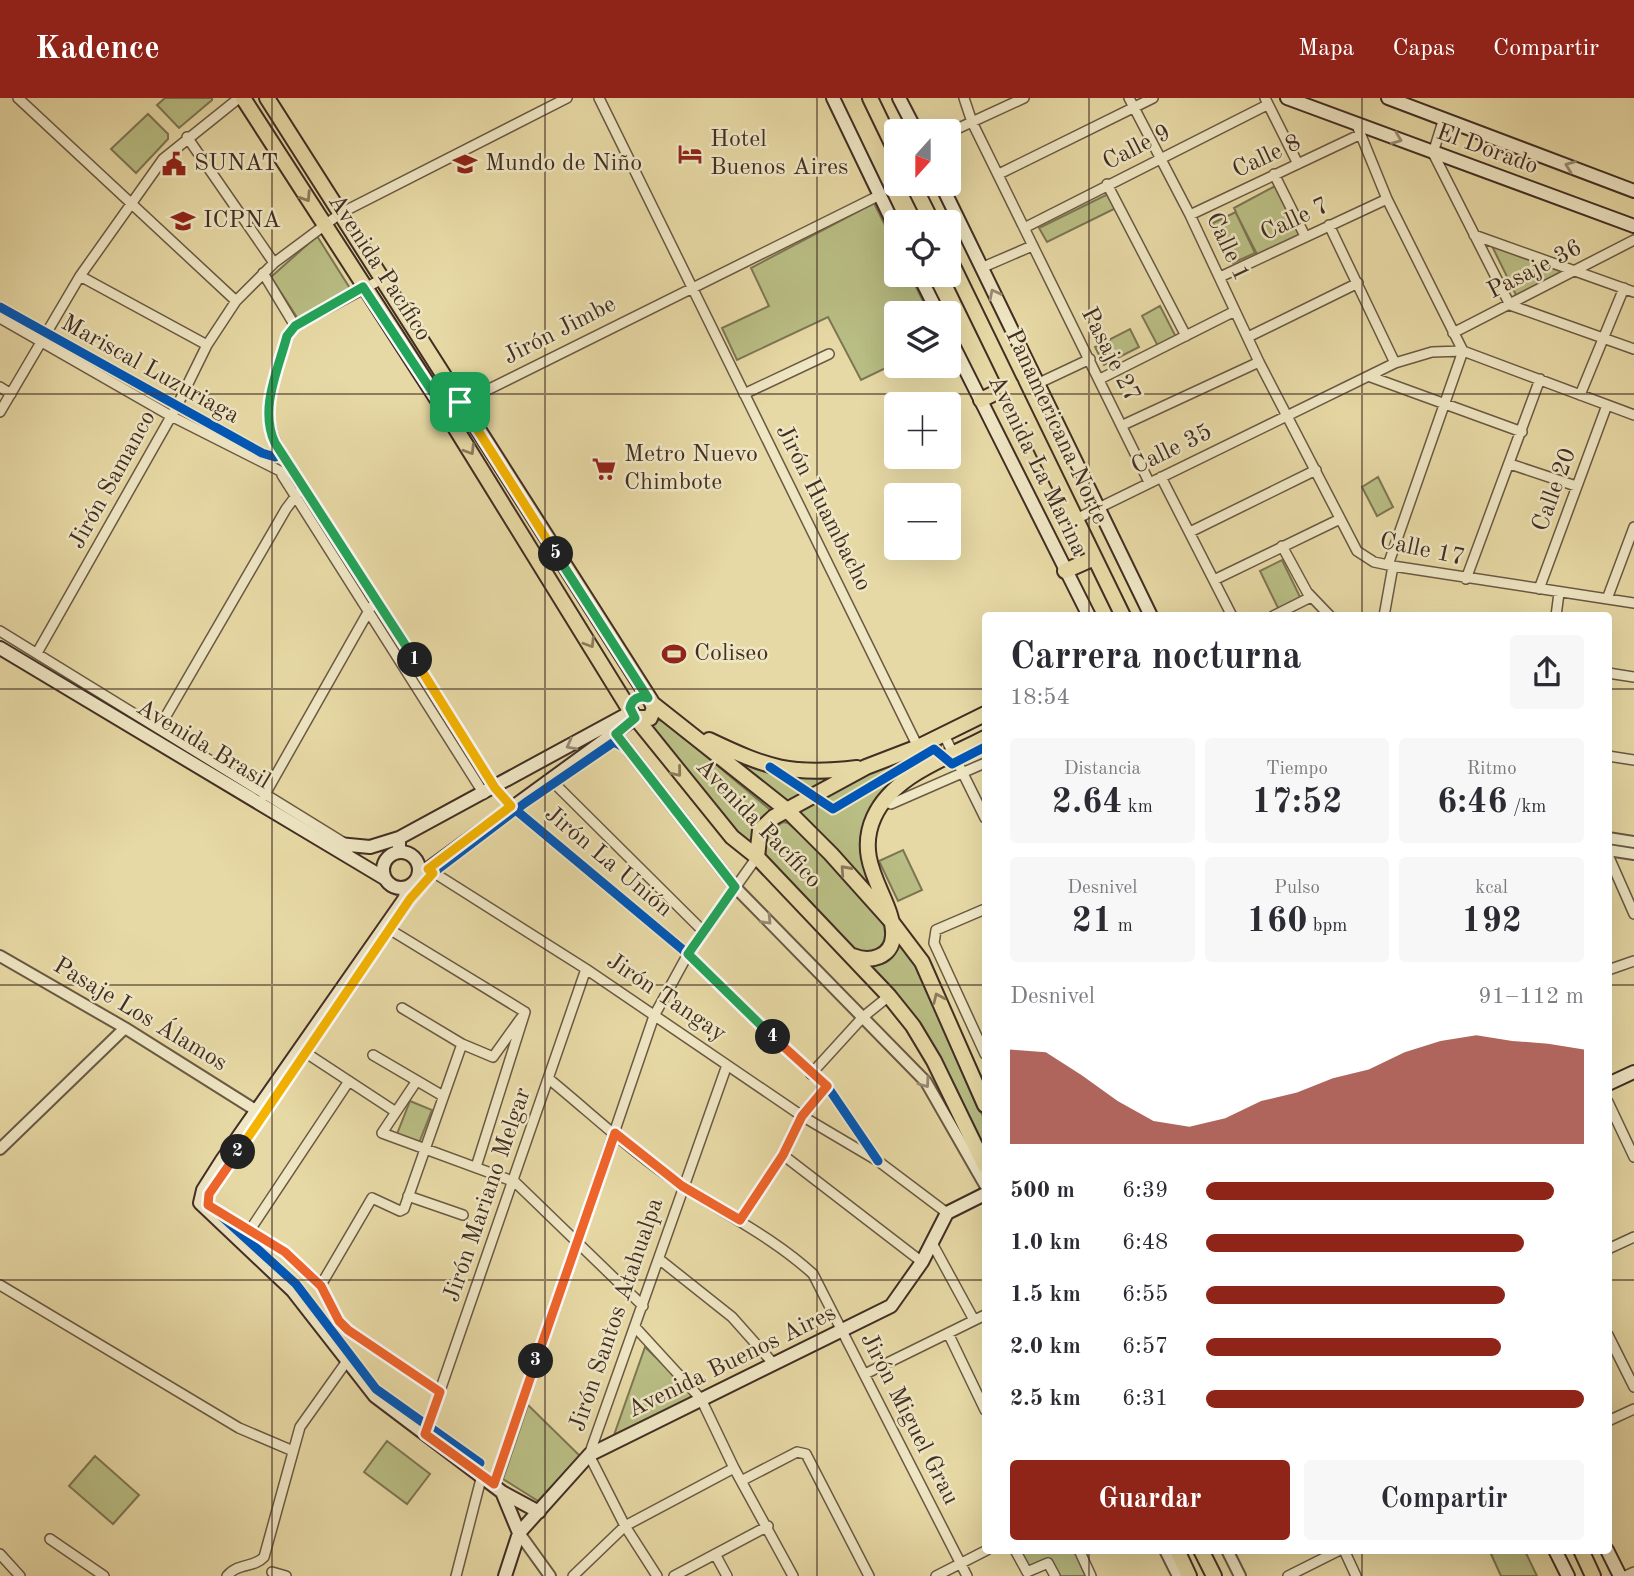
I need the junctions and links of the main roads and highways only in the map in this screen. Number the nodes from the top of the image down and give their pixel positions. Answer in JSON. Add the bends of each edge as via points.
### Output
{"nodes":[{"id":1,"x":241,"y":98,"type":"edge"},
{"id":2,"x":267,"y":98,"type":"edge"},
{"id":3,"x":833,"y":98,"type":"edge"},
{"id":4,"x":870,"y":98,"type":"edge"},
{"id":5,"x":900,"y":98,"type":"edge"},
{"id":6,"x":1287,"y":98,"type":"edge"},
{"id":7,"x":1388,"y":98,"type":"edge"},
{"id":8,"x":910,"y":119,"type":"edge"},
{"id":9,"x":884,"y":127,"type":"edge"},
{"id":10,"x":1634,"y":191,"type":"edge"},
{"id":11,"x":947,"y":196,"type":"edge"},
{"id":12,"x":887,"y":210,"type":"edge"},
{"id":13,"x":1634,"y":226,"type":"edge"},
{"id":14,"x":961,"y":282,"type":"edge"},
{"id":15,"x":961,"y":361,"type":"edge"},
{"id":16,"x":1012,"y":385,"type":"junction"},
{"id":17,"x":981,"y":400,"type":"junction"},
{"id":18,"x":1094,"y":558,"type":"junction"},
{"id":19,"x":1065,"y":571,"type":"junction"},
{"id":20,"x":1087,"y":612,"type":"edge"},
{"id":21,"x":1121,"y":612,"type":"edge"},
{"id":22,"x":1149,"y":612,"type":"edge"},
{"id":23,"x":0,"y":648,"type":"edge"},
{"id":24,"x":651,"y":701,"type":"junction"},
{"id":25,"x":633,"y":715,"type":"junction"},
{"id":26,"x":982,"y":716,"type":"edge"},
{"id":27,"x":688,"y":730,"type":"junction"},
{"id":28,"x":982,"y":740,"type":"edge"},
{"id":29,"x":866,"y":767,"type":"junction"},
{"id":30,"x":787,"y":810,"type":"junction"},
{"id":31,"x":399,"y":838,"type":"junction"},
{"id":32,"x":324,"y":843,"type":"junction"},
{"id":33,"x":370,"y":847,"type":"junction"},
{"id":34,"x":397,"y":853,"type":"junction"},
{"id":35,"x":757,"y":857,"type":"junction"},
{"id":36,"x":423,"y":870,"type":"junction"},
{"id":37,"x":384,"y":878,"type":"junction"},
{"id":38,"x":407,"y":888,"type":"junction"},
{"id":39,"x":891,"y":920,"type":"junction"},
{"id":40,"x":853,"y":956,"type":"junction"},
{"id":41,"x":1634,"y":1072,"type":"edge"},
{"id":42,"x":1612,"y":1082,"type":"edge"},
{"id":43,"x":982,"y":1098,"type":"edge"},
{"id":44,"x":982,"y":1160,"type":"edge"},
{"id":45,"x":982,"y":1196,"type":"edge"},
{"id":46,"x":498,"y":1488,"type":"junction"},
{"id":47,"x":539,"y":1512,"type":"junction"},
{"id":48,"x":519,"y":1533,"type":"junction"},
{"id":49,"x":1179,"y":1554,"type":"edge"},
{"id":50,"x":1204,"y":1554,"type":"edge"},
{"id":51,"x":1557,"y":1554,"type":"edge"},
{"id":52,"x":1583,"y":1554,"type":"edge"},
{"id":53,"x":1609,"y":1554,"type":"edge"},
{"id":54,"x":505,"y":1576,"type":"edge"},
{"id":55,"x":1189,"y":1576,"type":"edge"},
{"id":56,"x":1214,"y":1576,"type":"edge"},
{"id":57,"x":1568,"y":1576,"type":"edge"},
{"id":58,"x":1593,"y":1576,"type":"edge"},
{"id":59,"x":1620,"y":1576,"type":"edge"}],
"edges":[{"from":1,"to":25,"type":"main road","name":"Avenida Pacífico","one_way":true,"via":[[445,411]]},
{"from":2,"to":24,"type":"main road","name":"Avenida Pacífico"},
{"from":3,"to":12,"type":"main road"},
{"from":4,"to":9,"type":"main road"},
{"from":5,"to":8,"type":"main road"},
{"from":6,"to":13,"type":"main road","name":"El Dorado","one_way":true,"via":[[1357,129]]},
{"from":10,"to":7,"type":"main road","name":"El Dorado","one_way":true},
{"from":22,"to":11,"type":"main road","one_way":true},
{"from":14,"to":16,"type":"main road","name":"Panamericana Norte"},
{"from":15,"to":17,"type":"main road","name":"Avenida La Marina"},
{"from":16,"to":17,"type":"main road"},
{"from":16,"to":18,"type":"main road","name":"Panamericana Norte"},
{"from":17,"to":19,"type":"main road","name":"Avenida La Marina"},
{"from":18,"to":19,"type":"main road"},
{"from":18,"to":21,"type":"main road","name":"Panamericana Norte"},
{"from":19,"to":20,"type":"main road","name":"Avenida La Marina"},
{"from":23,"to":32,"type":"main road","name":"Avenida Brasil","via":[[263,798]]},
{"from":24,"to":25,"type":"main road","via":[[636,698],[631,704]]},
{"from":24,"to":27,"type":"main road","name":"Avenida Pacífico"},
{"from":25,"to":31,"type":"main road","one_way":true},
{"from":25,"to":35,"type":"main road","name":"Avenida Pacífico","one_way":true,"via":[[732,838]]},
{"from":25,"to":36,"type":"main road","via":[[616,734]]},
{"from":26,"to":29,"type":"main road","name":"Avenida Pacífico"},
{"from":27,"to":29,"type":"main road","via":[[776,769],[806,773]]},
{"from":27,"to":30,"type":"main road","name":"Avenida Pacífico"},
{"from":28,"to":39,"type":"main road","via":[[920,771],[885,797],[873,818],[869,838],[876,884]]},
{"from":29,"to":30,"type":"main road","name":"Avenida Pacífico"},
{"from":30,"to":35,"type":"main road","via":[[761,830]]},
{"from":39,"to":30,"type":"main road","name":"Avenida Pacífico","one_way":true},
{"from":31,"to":33,"type":"main road"},
{"from":31,"to":34,"type":"main road"},
{"from":32,"to":33,"type":"main road"},
{"from":32,"to":37,"type":"main road","name":"Avenida Brasil"},
{"from":33,"to":34,"type":"main road"},
{"from":34,"to":36,"type":"main road","via":[[411,856]]},
{"from":34,"to":37,"type":"main road","via":[[383,866]]},
{"from":35,"to":40,"type":"main road","name":"Avenida Pacífico"},
{"from":36,"to":38,"type":"main road"},
{"from":37,"to":38,"type":"main road","via":[[394,887]]},
{"from":38,"to":46,"type":"main road","via":[[405,898],[199,1198],[214,1219],[293,1291],[375,1396]]},
{"from":39,"to":40,"type":"main road","via":[[893,938],[885,953],[870,960]]},
{"from":43,"to":39,"type":"main road","one_way":true,"via":[[922,962]]},
{"from":40,"to":44,"type":"main road","name":"Avenida Pacífico","via":[[889,996],[934,1061]]},
{"from":41,"to":42,"type":"main road"},
{"from":45,"to":47,"type":"main road","name":"Avenida Buenos Aires","via":[[947,1213],[922,1262],[891,1306],[589,1455]]},
{"from":46,"to":47,"type":"main road"},
{"from":46,"to":48,"type":"main road"},
{"from":47,"to":48,"type":"main road","name":"Avenida Buenos Aires"},
{"from":48,"to":54,"type":"main road","name":"Avenida Buenos Aires"},
{"from":49,"to":55,"type":"main road"},
{"from":50,"to":56,"type":"main road"},
{"from":51,"to":57,"type":"main road"},
{"from":52,"to":58,"type":"main road"},
{"from":53,"to":59,"type":"main road"}]}
